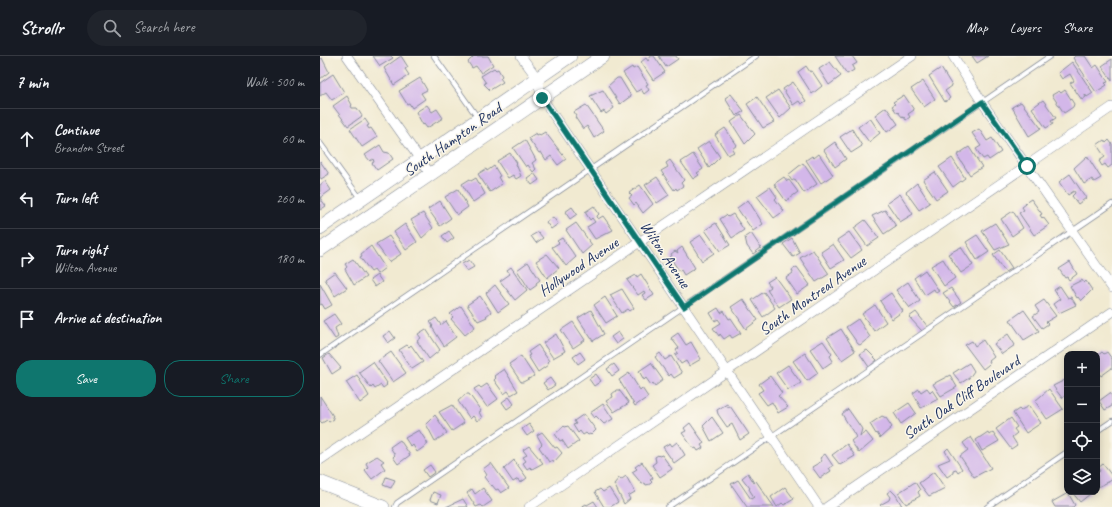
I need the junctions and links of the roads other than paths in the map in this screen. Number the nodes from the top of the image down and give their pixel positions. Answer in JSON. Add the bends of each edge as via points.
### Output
{"nodes":[{"id":1,"x":347,"y":56,"type":"edge"},
{"id":2,"x":434,"y":56,"type":"edge"},
{"id":3,"x":521,"y":56,"type":"edge"},
{"id":4,"x":570,"y":56,"type":"edge"},
{"id":5,"x":603,"y":56,"type":"edge"},
{"id":6,"x":756,"y":56,"type":"edge"},
{"id":7,"x":912,"y":56,"type":"edge"},
{"id":8,"x":953,"y":56,"type":"edge"},
{"id":9,"x":1050,"y":56,"type":"edge"},
{"id":10,"x":537,"y":78,"type":"junction"},
{"id":11,"x":542,"y":98,"type":"junction"},
{"id":12,"x":982,"y":102,"type":"junction"},
{"id":13,"x":1112,"y":107,"type":"edge"},
{"id":14,"x":478,"y":119,"type":"junction"},
{"id":15,"x":320,"y":143,"type":"edge"},
{"id":16,"x":420,"y":159,"type":"junction"},
{"id":17,"x":1027,"y":166,"type":"junction"},
{"id":18,"x":590,"y":170,"type":"junction"},
{"id":19,"x":431,"y":175,"type":"junction"},
{"id":20,"x":362,"y":200,"type":"junction"},
{"id":21,"x":1112,"y":204,"type":"edge"},
{"id":22,"x":320,"y":228,"type":"edge"},
{"id":23,"x":1072,"y":231,"type":"junction"},
{"id":24,"x":639,"y":242,"type":"junction"},
{"id":25,"x":320,"y":250,"type":"edge"},
{"id":26,"x":1112,"y":288,"type":"edge"},
{"id":27,"x":684,"y":307,"type":"junction"},
{"id":28,"x":1112,"y":312,"type":"edge"},
{"id":29,"x":320,"y":355,"type":"edge"},
{"id":30,"x":728,"y":372,"type":"junction"},
{"id":31,"x":1112,"y":421,"type":"edge"},
{"id":32,"x":1100,"y":429,"type":"edge"},
{"id":33,"x":771,"y":437,"type":"junction"},
{"id":34,"x":1064,"y":454,"type":"edge"},
{"id":35,"x":320,"y":460,"type":"edge"},
{"id":36,"x":320,"y":482,"type":"edge"},
{"id":37,"x":383,"y":507,"type":"edge"},
{"id":38,"x":394,"y":507,"type":"edge"},
{"id":39,"x":530,"y":507,"type":"edge"},
{"id":40,"x":668,"y":507,"type":"edge"},
{"id":41,"x":819,"y":507,"type":"edge"},
{"id":42,"x":827,"y":507,"type":"edge"},
{"id":43,"x":987,"y":507,"type":"edge"}],
"edges":[{"from":1,"to":16,"type":"street"},
{"from":2,"to":14,"type":"lane"},
{"from":3,"to":10,"type":"street","name":"Wilton Avenue"},
{"from":4,"to":10,"type":"main road","name":"South Hampton Road"},
{"from":5,"to":11,"type":"main road","name":"South Hampton Road"},
{"from":6,"to":18,"type":"lane"},
{"from":7,"to":24,"type":"street","name":"Hollywood Avenue"},
{"from":8,"to":12,"type":"street"},
{"from":9,"to":12,"type":"lane"},
{"from":10,"to":11,"type":"street","name":"Wilton Avenue"},
{"from":10,"to":14,"type":"main road","name":"South Hampton Road"},
{"from":11,"to":18,"type":"street","name":"Wilton Avenue"},
{"from":11,"to":19,"type":"main road","name":"South Hampton Road"},
{"from":12,"to":17,"type":"street"},
{"from":12,"to":27,"type":"lane"},
{"from":13,"to":17,"type":"street","name":"South Montreal Avenue"},
{"from":14,"to":16,"type":"main road","name":"South Hampton Road"},
{"from":15,"to":20,"type":"lane"},
{"from":16,"to":19,"type":"street"},
{"from":16,"to":20,"type":"main road","name":"South Hampton Road"},
{"from":17,"to":23,"type":"street"},
{"from":17,"to":30,"type":"street","name":"South Montreal Avenue"},
{"from":18,"to":24,"type":"street","name":"Wilton Avenue"},
{"from":18,"to":29,"type":"lane"},
{"from":19,"to":25,"type":"main road","name":"South Hampton Road"},
{"from":20,"to":22,"type":"main road","name":"South Hampton Road"},
{"from":21,"to":23,"type":"lane"},
{"from":23,"to":26,"type":"street"},
{"from":23,"to":33,"type":"lane"},
{"from":24,"to":27,"type":"street","name":"Wilton Avenue"},
{"from":24,"to":35,"type":"street","name":"Hollywood Avenue"},
{"from":27,"to":30,"type":"street","name":"Wilton Avenue"},
{"from":27,"to":38,"type":"lane"},
{"from":28,"to":42,"type":"street","name":"South Oak Cliff Boulevard"},
{"from":30,"to":33,"type":"street","name":"Wilton Avenue"},
{"from":30,"to":39,"type":"street","name":"South Montreal Avenue"},
{"from":31,"to":32,"type":"lane"},
{"from":33,"to":40,"type":"lane"},
{"from":33,"to":41,"type":"street","name":"Wilton Avenue"},
{"from":34,"to":43,"type":"lane"},
{"from":36,"to":37,"type":"main road"}]}
